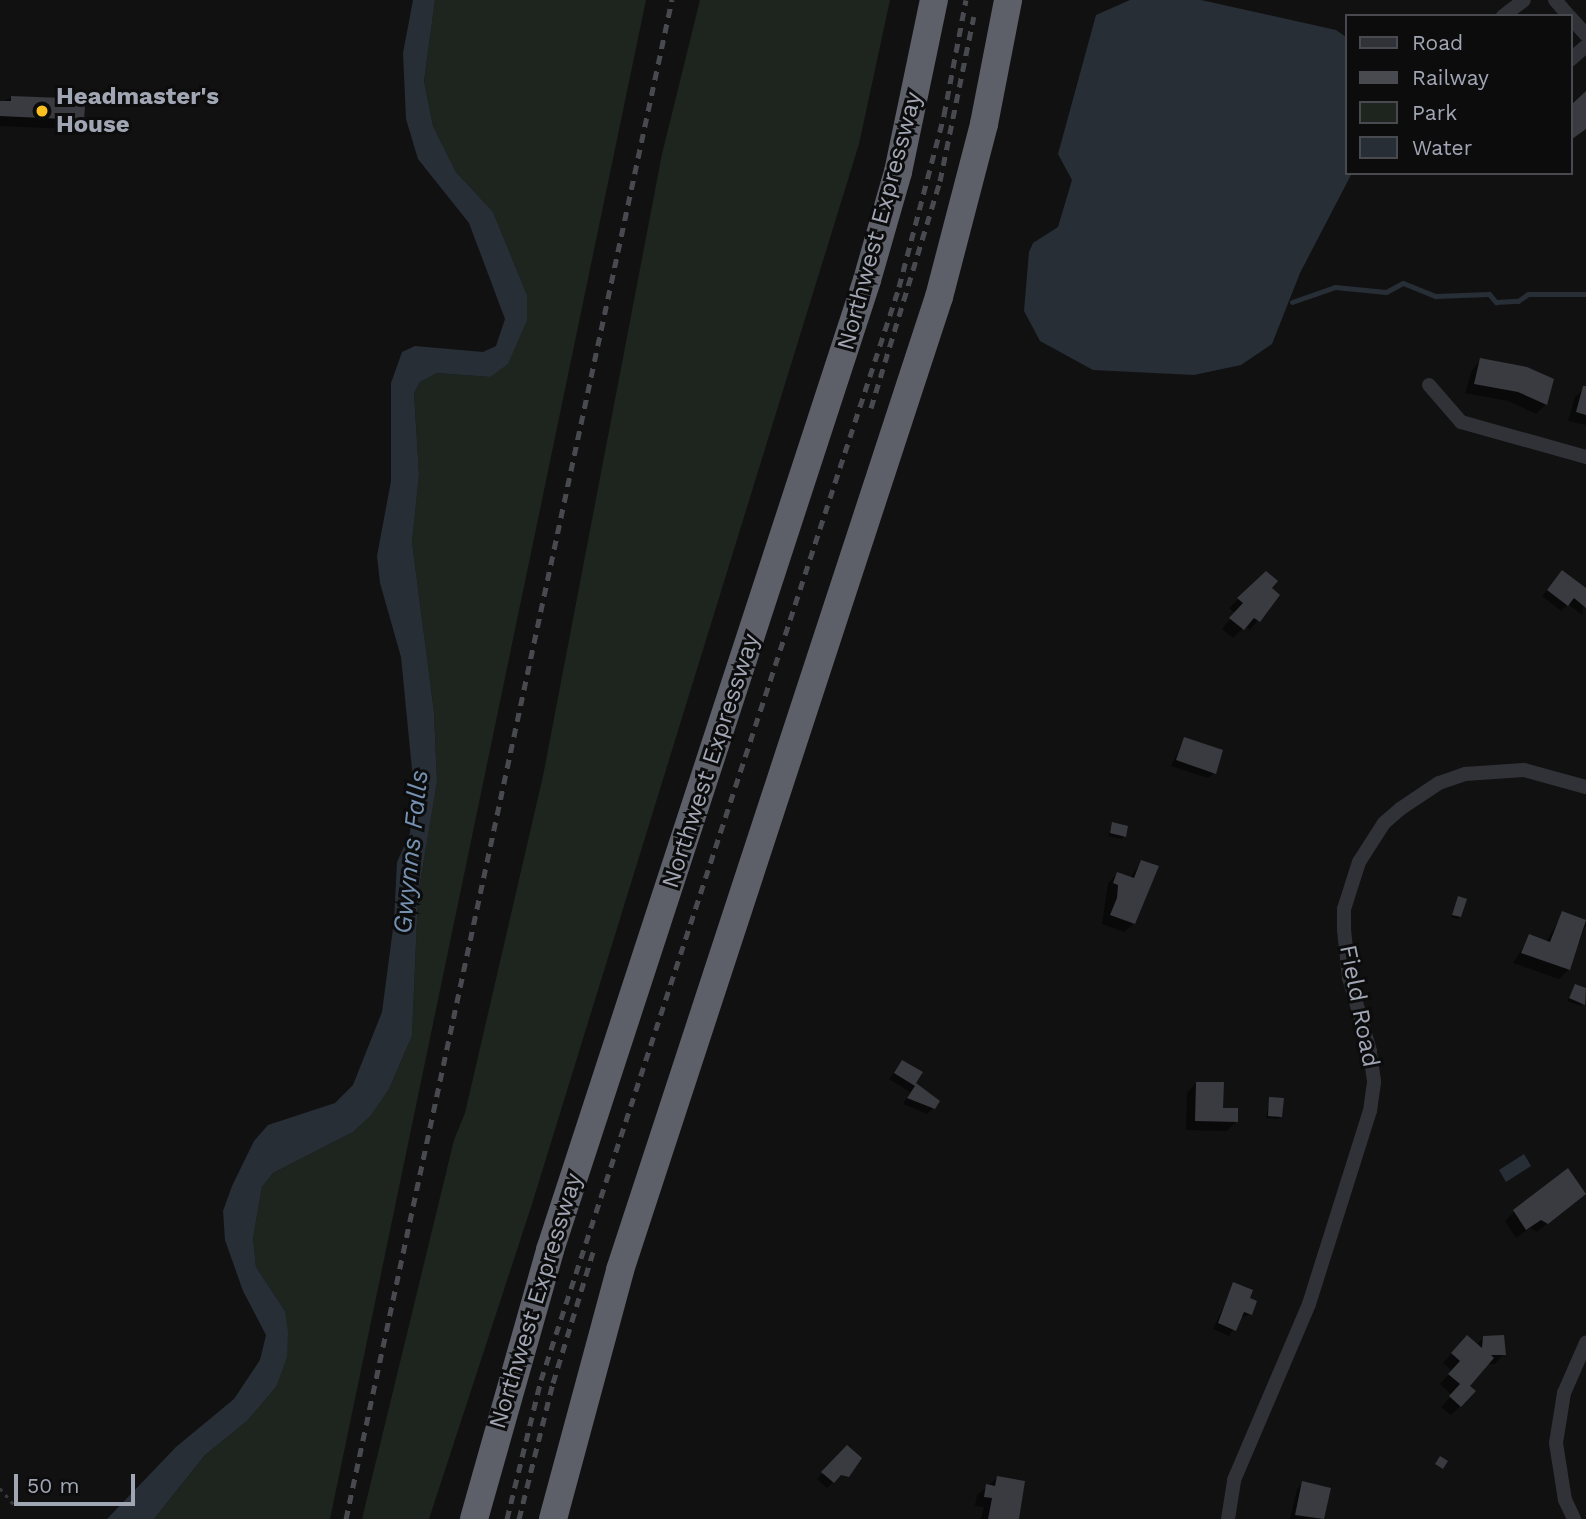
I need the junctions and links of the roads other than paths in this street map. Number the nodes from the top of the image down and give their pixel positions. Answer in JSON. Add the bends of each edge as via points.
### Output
{"nodes":[{"id":1,"x":934,"y":0,"type":"edge"},
{"id":2,"x":1008,"y":0,"type":"edge"},
{"id":3,"x":1555,"y":0,"type":"edge"},
{"id":4,"x":1568,"y":14,"type":"edge"},
{"id":5,"x":1572,"y":18,"type":"edge"},
{"id":6,"x":1586,"y":35,"type":"edge"},
{"id":7,"x":1586,"y":46,"type":"edge"},
{"id":8,"x":1572,"y":58,"type":"edge"},
{"id":9,"x":1429,"y":385,"type":"dead end"},
{"id":10,"x":1586,"y":457,"type":"edge"},
{"id":11,"x":1586,"y":788,"type":"edge"},
{"id":12,"x":1586,"y":1343,"type":"edge"},
{"id":13,"x":474,"y":1519,"type":"edge"},
{"id":14,"x":553,"y":1519,"type":"edge"},
{"id":15,"x":1228,"y":1519,"type":"edge"},
{"id":16,"x":1574,"y":1519,"type":"edge"}],
"edges":[{"from":1,"to":13,"type":"highway","name":"Northwest Expressway","via":[[898,172],[867,280],[550,1250]]},
{"from":2,"to":14,"type":"highway","via":[[984,124],[939,297],[620,1270]]},
{"from":3,"to":4,"type":"street"},
{"from":5,"to":6,"type":"street"},
{"from":7,"to":8,"type":"street"},
{"from":9,"to":10,"type":"street","via":[[1461,422]]},
{"from":11,"to":15,"type":"street","name":"Field Road","via":[[1524,770],[1465,774],[1439,783],[1400,809],[1384,823],[1359,862],[1344,909],[1344,930],[1349,978],[1370,1051],[1374,1081],[1370,1111],[1309,1304],[1234,1480]]},
{"from":12,"to":16,"type":"street","via":[[1564,1394],[1556,1443],[1565,1500]]}]}
